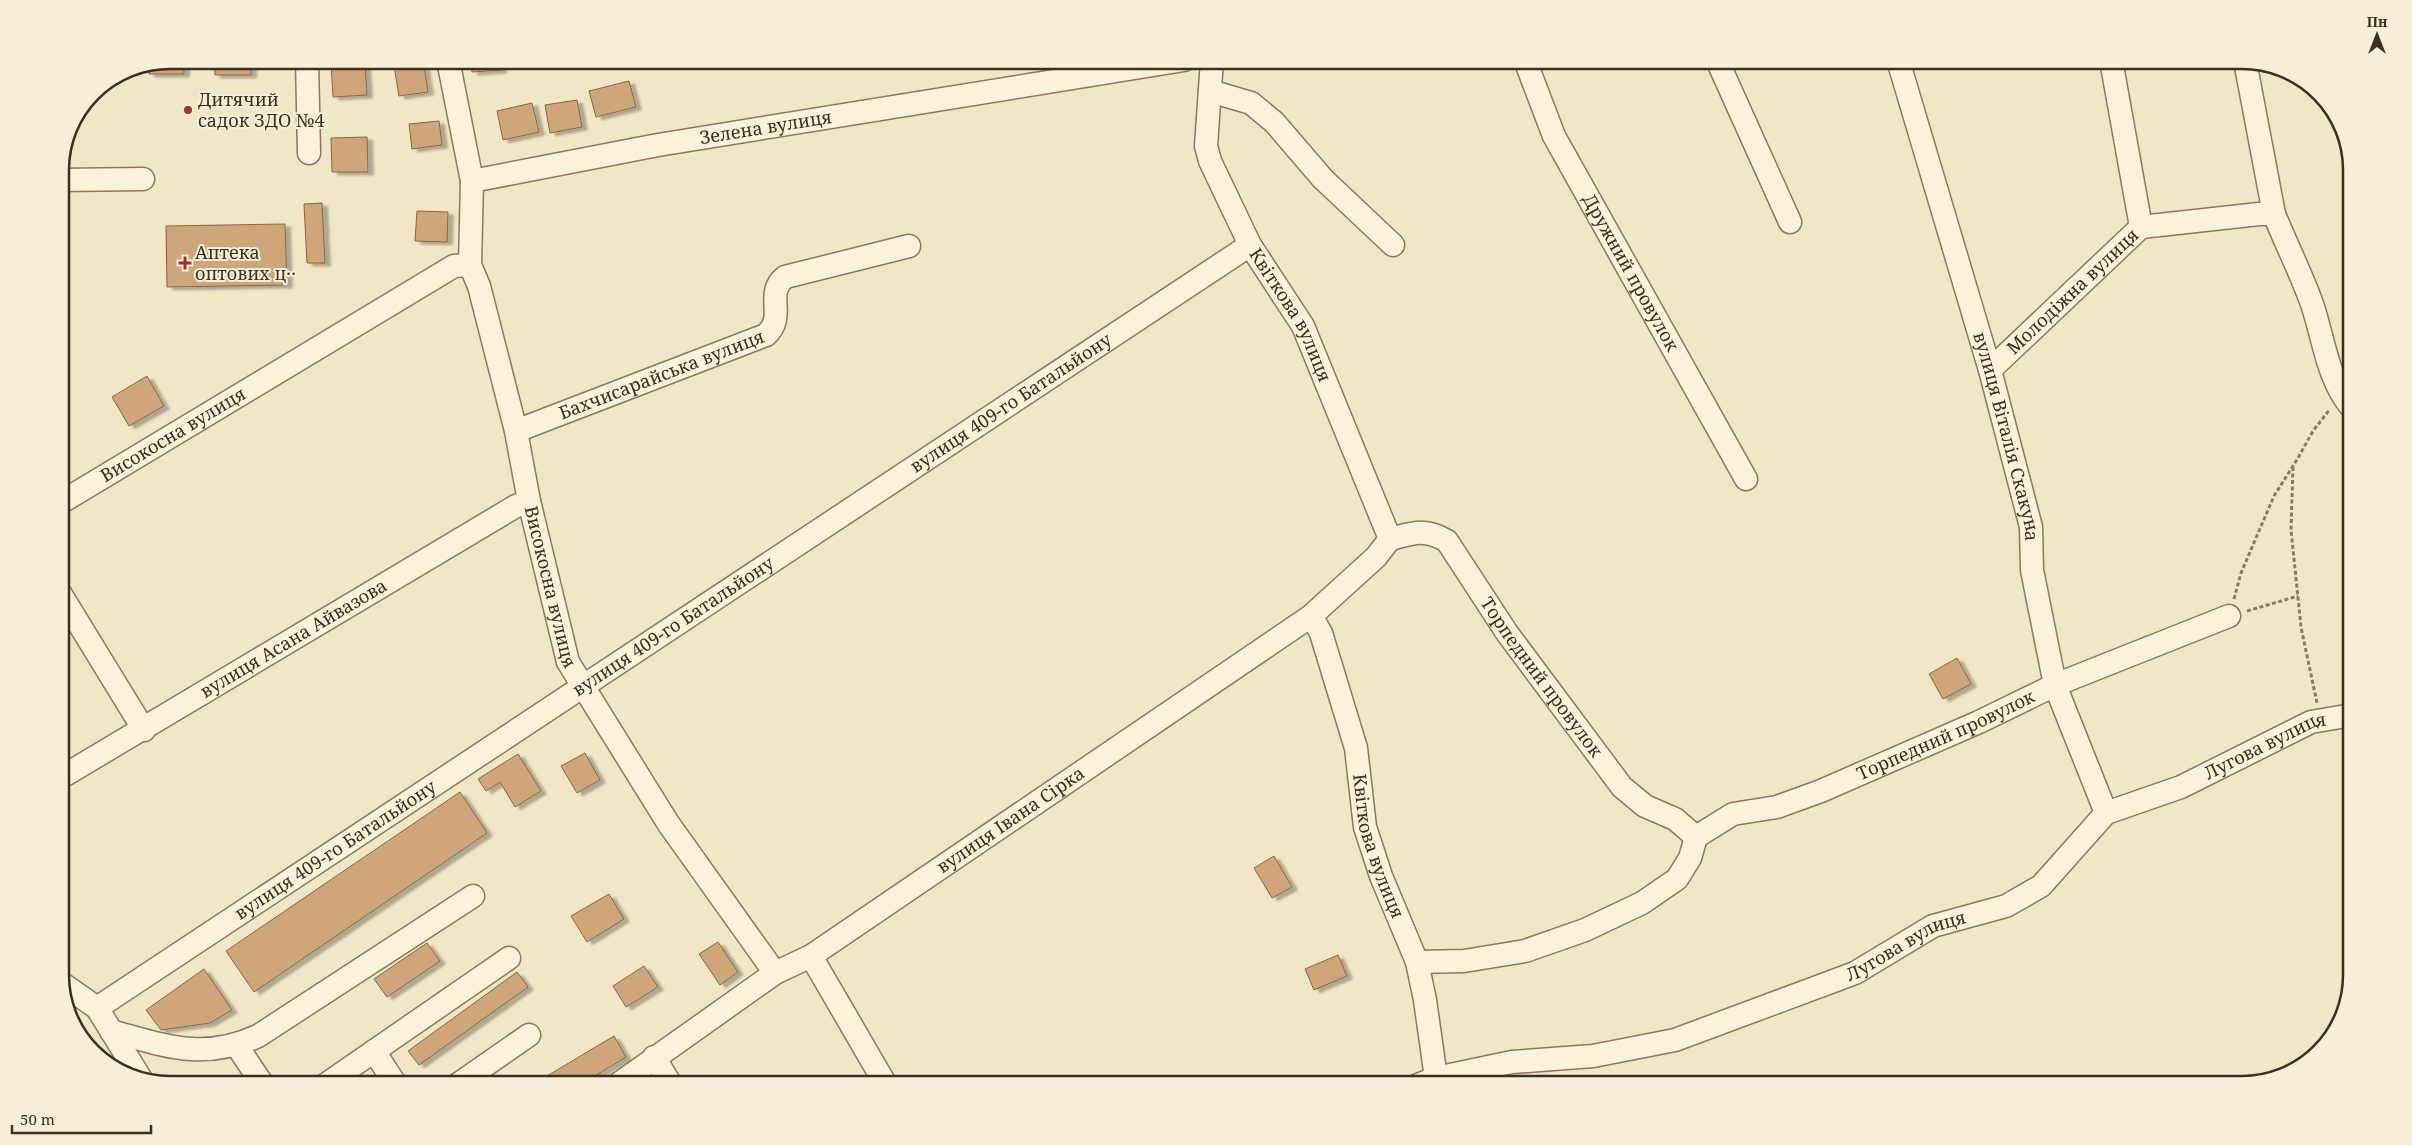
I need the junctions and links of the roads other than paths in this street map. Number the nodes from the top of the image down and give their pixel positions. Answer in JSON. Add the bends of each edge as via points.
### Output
{"nodes":[{"id":1,"x":307,"y":69,"type":"edge"},
{"id":2,"x":450,"y":69,"type":"edge"},
{"id":3,"x":1128,"y":69,"type":"edge"},
{"id":4,"x":1211,"y":69,"type":"edge"},
{"id":5,"x":1528,"y":69,"type":"edge"},
{"id":6,"x":1721,"y":69,"type":"edge"},
{"id":7,"x":1901,"y":69,"type":"edge"},
{"id":8,"x":2113,"y":69,"type":"edge"},
{"id":9,"x":2247,"y":69,"type":"edge"},
{"id":10,"x":1210,"y":91,"type":"junction"},
{"id":11,"x":309,"y":153,"type":"dead end"},
{"id":12,"x":143,"y":179,"type":"dead end"},
{"id":13,"x":69,"y":180,"type":"edge"},
{"id":14,"x":472,"y":181,"type":"junction"},
{"id":15,"x":2274,"y":214,"type":"junction"},
{"id":16,"x":1790,"y":222,"type":"dead end"},
{"id":17,"x":2141,"y":227,"type":"junction"},
{"id":18,"x":1393,"y":245,"type":"dead end"},
{"id":19,"x":909,"y":246,"type":"dead end"},
{"id":20,"x":1250,"y":246,"type":"junction"},
{"id":21,"x":470,"y":265,"type":"junction"},
{"id":22,"x":1990,"y":370,"type":"junction"},
{"id":23,"x":2343,"y":396,"type":"edge"},
{"id":24,"x":516,"y":432,"type":"junction"},
{"id":25,"x":1746,"y":479,"type":"dead end"},
{"id":26,"x":69,"y":499,"type":"edge"},
{"id":27,"x":529,"y":501,"type":"junction"},
{"id":28,"x":1390,"y":539,"type":"junction"},
{"id":29,"x":69,"y":608,"type":"edge"},
{"id":30,"x":1311,"y":616,"type":"junction"},
{"id":31,"x":2229,"y":616,"type":"road end"},
{"id":32,"x":2055,"y":685,"type":"junction"},
{"id":33,"x":581,"y":686,"type":"junction"},
{"id":34,"x":2343,"y":716,"type":"edge"},
{"id":35,"x":144,"y":730,"type":"junction"},
{"id":36,"x":69,"y":773,"type":"edge"},
{"id":37,"x":2106,"y":813,"type":"junction"},
{"id":38,"x":1696,"y":837,"type":"junction"},
{"id":39,"x":473,"y":896,"type":"dead end"},
{"id":40,"x":811,"y":956,"type":"junction"},
{"id":41,"x":509,"y":958,"type":"dead end"},
{"id":42,"x":1417,"y":962,"type":"junction"},
{"id":43,"x":775,"y":973,"type":"junction"},
{"id":44,"x":70,"y":989,"type":"edge"},
{"id":45,"x":96,"y":1008,"type":"junction"},
{"id":46,"x":110,"y":1031,"type":"junction"},
{"id":47,"x":528,"y":1035,"type":"dead end"},
{"id":48,"x":237,"y":1046,"type":"junction"},
{"id":49,"x":374,"y":1051,"type":"junction"},
{"id":50,"x":654,"y":1057,"type":"junction"},
{"id":51,"x":136,"y":1071,"type":"edge"},
{"id":52,"x":257,"y":1076,"type":"edge"},
{"id":53,"x":338,"y":1076,"type":"edge"},
{"id":54,"x":390,"y":1076,"type":"edge"},
{"id":55,"x":470,"y":1076,"type":"edge"},
{"id":56,"x":629,"y":1076,"type":"edge"},
{"id":57,"x":666,"y":1076,"type":"edge"},
{"id":58,"x":881,"y":1076,"type":"edge"},
{"id":59,"x":1427,"y":1076,"type":"edge"},
{"id":60,"x":1452,"y":1076,"type":"edge"}],
"edges":[{"from":1,"to":11,"type":"street"},
{"from":2,"to":14,"type":"street"},
{"from":3,"to":14,"type":"street","name":"Зелена вулиця","via":[[658,145]]},
{"from":4,"to":10,"type":"street","name":"Квіткова вулиця"},
{"from":5,"to":25,"type":"street","name":"Дружний провулок","via":[[1554,136]]},
{"from":6,"to":16,"type":"street"},
{"from":7,"to":22,"type":"street","name":"вулиця Віталія Скакуна"},
{"from":8,"to":17,"type":"street","name":"Молодіжна вулиця"},
{"from":9,"to":15,"type":"street"},
{"from":10,"to":18,"type":"street","via":[[1251,103],[1274,122],[1323,179]]},
{"from":10,"to":20,"type":"street","name":"Квіткова вулиця","via":[[1206,146]]},
{"from":12,"to":13,"type":"street"},
{"from":14,"to":21,"type":"street","name":"Високосна вулиця"},
{"from":15,"to":17,"type":"street"},
{"from":15,"to":23,"type":"street","via":[[2311,303],[2332,374]]},
{"from":17,"to":22,"type":"street","name":"Молодіжна вулиця"},
{"from":19,"to":24,"type":"street","name":"Бахчисарайська вулиця","via":[[785,277],[775,289],[776,321],[766,335]]},
{"from":20,"to":28,"type":"street","name":"Квіткова вулиця","via":[[1303,326]]},
{"from":20,"to":33,"type":"street","name":"вулиця 409-го Батальйону"},
{"from":21,"to":24,"type":"street","name":"Високосна вулиця","via":[[479,286]]},
{"from":21,"to":26,"type":"street","name":"Високосна вулиця","via":[[454,266]]},
{"from":22,"to":32,"type":"street","name":"вулиця Віталія Скакуна","via":[[2031,527],[2032,570]]},
{"from":24,"to":27,"type":"street","name":"Високосна вулиця"},
{"from":27,"to":33,"type":"street","name":"Високосна вулиця","via":[[568,662]]},
{"from":27,"to":35,"type":"street","name":"вулиця Асана Айвазова"},
{"from":28,"to":30,"type":"street","name":"вулиця Івана Сірка","via":[[1376,557]]},
{"from":28,"to":38,"type":"street","name":"Торпедний провулок","via":[[1432,532],[1447,541],[1507,633],[1622,786],[1645,806],[1675,818]]},
{"from":29,"to":35,"type":"street"},
{"from":30,"to":40,"type":"street","name":"вулиця Івана Сірка"},
{"from":30,"to":42,"type":"street","name":"Квіткова вулиця","via":[[1321,633],[1356,748],[1365,826],[1381,876]]},
{"from":31,"to":32,"type":"street","name":"Торпедний провулок"},
{"from":32,"to":37,"type":"street","name":"вулиця Віталія Скакуна"},
{"from":32,"to":38,"type":"street","name":"Торпедний провулок","via":[[1821,792],[1777,807],[1733,814]]},
{"from":33,"to":43,"type":"street","name":"Високосна вулиця","via":[[668,824]]},
{"from":33,"to":45,"type":"street","name":"вулиця 409-го Батальйону"},
{"from":34,"to":37,"type":"street","name":"Лугова вулиця","via":[[2310,722],[2181,787]]},
{"from":35,"to":36,"type":"street","name":"вулиця Асана Айвазова"},
{"from":37,"to":60,"type":"street","name":"Лугова вулиця","via":[[2041,886],[2006,906],[1933,926],[1855,973],[1675,1040],[1593,1056],[1512,1062]]},
{"from":38,"to":42,"type":"street","via":[[1690,858],[1676,879],[1642,903],[1585,930],[1524,951],[1464,961]]},
{"from":39,"to":48,"type":"street","via":[[258,1036]]},
{"from":40,"to":43,"type":"street","name":"вулиця Івана Сірка"},
{"from":40,"to":58,"type":"street"},
{"from":41,"to":49,"type":"street"},
{"from":42,"to":59,"type":"street","name":"Квіткова вулиця","via":[[1425,1000]]},
{"from":43,"to":50,"type":"street","name":"вулиця Івана Сірка"},
{"from":44,"to":45,"type":"street"},
{"from":45,"to":46,"type":"street"},
{"from":46,"to":48,"type":"street","via":[[166,1046],[210,1051]]},
{"from":46,"to":51,"type":"street"},
{"from":47,"to":55,"type":"street"},
{"from":48,"to":52,"type":"street"},
{"from":49,"to":53,"type":"street"},
{"from":49,"to":54,"type":"street"},
{"from":50,"to":56,"type":"street","name":"вулиця Івана Сірка"},
{"from":50,"to":57,"type":"street"}]}
